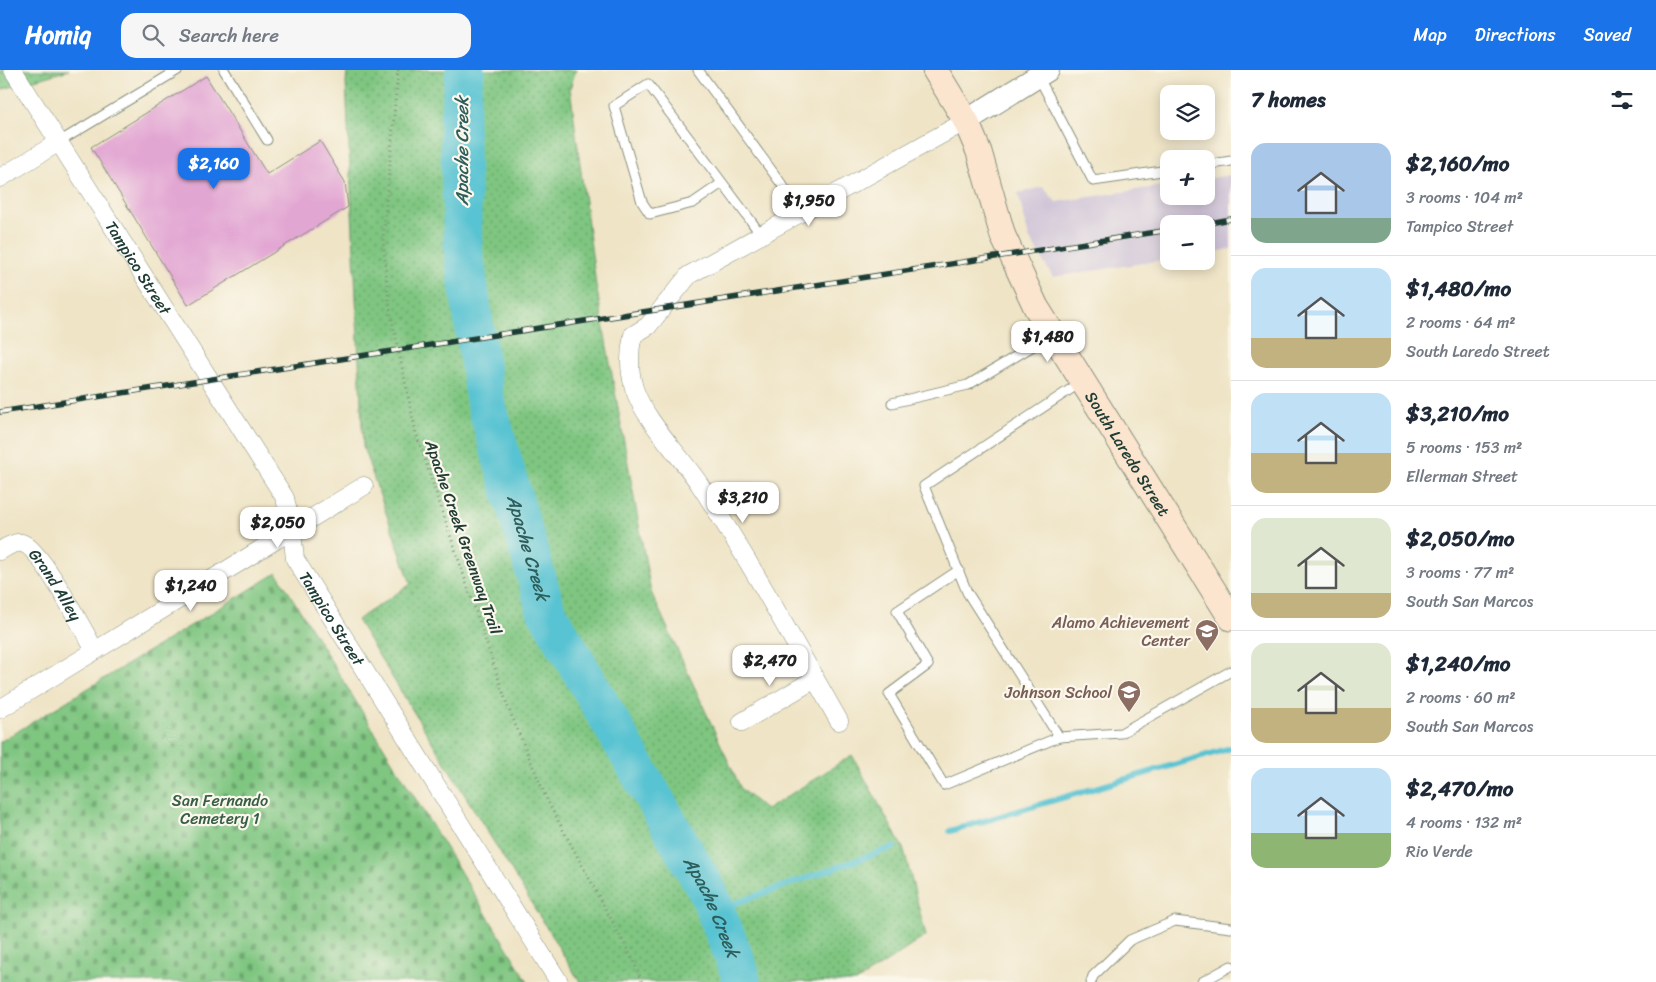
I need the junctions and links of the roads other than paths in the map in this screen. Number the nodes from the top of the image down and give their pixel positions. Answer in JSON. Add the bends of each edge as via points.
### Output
{"nodes":[{"id":1,"x":13,"y":70,"type":"edge"},
{"id":2,"x":178,"y":70,"type":"edge"},
{"id":3,"x":224,"y":70,"type":"edge"},
{"id":4,"x":698,"y":70,"type":"edge"},
{"id":5,"x":935,"y":70,"type":"edge"},
{"id":6,"x":1040,"y":72,"type":"edge"},
{"id":7,"x":966,"y":121,"type":"junction"},
{"id":8,"x":267,"y":140,"type":"dead end"},
{"id":9,"x":59,"y":142,"type":"junction"},
{"id":10,"x":1231,"y":161,"type":"edge"},
{"id":11,"x":1215,"y":163,"type":"edge"},
{"id":12,"x":1160,"y":171,"type":"edge"},
{"id":13,"x":0,"y":178,"type":"edge"},
{"id":14,"x":722,"y":183,"type":"junction"},
{"id":15,"x":802,"y":212,"type":"junction"},
{"id":16,"x":761,"y":235,"type":"junction"},
{"id":17,"x":1053,"y":334,"type":"junction"},
{"id":18,"x":1083,"y":381,"type":"junction"},
{"id":19,"x":892,"y":403,"type":"dead end"},
{"id":20,"x":364,"y":486,"type":"dead end"},
{"id":21,"x":292,"y":531,"type":"junction"},
{"id":22,"x":0,"y":551,"type":"edge"},
{"id":23,"x":959,"y":570,"type":"junction"},
{"id":24,"x":1231,"y":618,"type":"edge"},
{"id":25,"x":95,"y":651,"type":"junction"},
{"id":26,"x":1231,"y":671,"type":"edge"},
{"id":27,"x":815,"y":679,"type":"junction"},
{"id":28,"x":0,"y":709,"type":"edge"},
{"id":29,"x":839,"y":721,"type":"dead end"},
{"id":30,"x":742,"y":722,"type":"dead end"},
{"id":31,"x":1059,"y":737,"type":"junction"},
{"id":32,"x":1231,"y":928,"type":"edge"},
{"id":33,"x":1231,"y":966,"type":"edge"},
{"id":34,"x":559,"y":982,"type":"edge"},
{"id":35,"x":1091,"y":982,"type":"edge"},
{"id":36,"x":1202,"y":982,"type":"edge"}],
"edges":[{"from":1,"to":9,"type":"street","name":"Tampico Street"},
{"from":2,"to":9,"type":"lane"},
{"from":3,"to":8,"type":"lane"},
{"from":4,"to":15,"type":"lane"},
{"from":5,"to":7,"type":"main road","name":"South Laredo Street"},
{"from":6,"to":7,"type":"street"},
{"from":6,"to":12,"type":"lane","via":[[1093,181]]},
{"from":7,"to":15,"type":"street"},
{"from":7,"to":17,"type":"main road","name":"South Laredo Street","via":[[980,152],[1003,236],[1036,307]]},
{"from":9,"to":13,"type":"street"},
{"from":9,"to":21,"type":"street","name":"Tampico Street","via":[[285,498]]},
{"from":10,"to":11,"type":"lane"},
{"from":14,"to":14,"type":"lane","via":[[648,84],[614,106],[642,202],[650,214],[694,203]]},
{"from":14,"to":16,"type":"lane"},
{"from":15,"to":16,"type":"street"},
{"from":16,"to":27,"type":"street","via":[[689,275],[648,326],[634,335],[630,347],[634,389],[658,430],[701,486]]},
{"from":17,"to":18,"type":"main road","name":"South Laredo Street"},
{"from":17,"to":19,"type":"lane","via":[[968,385]]},
{"from":18,"to":23,"type":"lane","via":[[924,486]]},
{"from":18,"to":24,"type":"main road","name":"South Laredo Street"},
{"from":20,"to":21,"type":"street"},
{"from":21,"to":25,"type":"street"},
{"from":21,"to":34,"type":"street","name":"Tampico Street","via":[[295,559]]},
{"from":22,"to":25,"type":"street","name":"Grand Alley","via":[[21,543],[29,548],[51,575]]},
{"from":23,"to":31,"type":"lane","via":[[967,592]]},
{"from":23,"to":31,"type":"lane","via":[[897,611],[928,665],[889,694],[944,785]]},
{"from":25,"to":28,"type":"street"},
{"from":26,"to":31,"type":"lane","via":[[1121,733]]},
{"from":27,"to":29,"type":"street"},
{"from":27,"to":30,"type":"street"},
{"from":32,"to":35,"type":"lane","via":[[1174,921],[1130,940],[1093,976]]},
{"from":33,"to":36,"type":"lane"}]}
